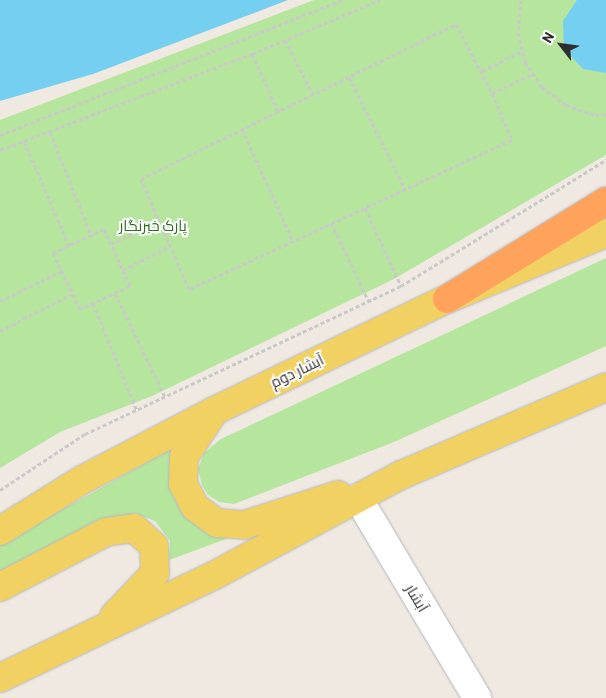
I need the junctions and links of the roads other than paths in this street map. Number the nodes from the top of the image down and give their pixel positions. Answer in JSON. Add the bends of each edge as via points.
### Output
{"nodes":[{"id":1,"x":606,"y":201,"type":"edge"},
{"id":2,"x":606,"y":233,"type":"edge"},
{"id":3,"x":447,"y":299,"type":"junction"},
{"id":4,"x":606,"y":387,"type":"edge"},
{"id":5,"x":216,"y":410,"type":"junction"},
{"id":6,"x":401,"y":474,"type":"junction"},
{"id":7,"x":358,"y":498,"type":"junction"},
{"id":8,"x":0,"y":532,"type":"edge"},
{"id":9,"x":0,"y":587,"type":"edge"},
{"id":10,"x":102,"y":628,"type":"junction"},
{"id":11,"x":0,"y":678,"type":"edge"},
{"id":12,"x":477,"y":698,"type":"edge"}],
"edges":[{"from":1,"to":3,"type":"highway"},
{"from":2,"to":3,"type":"main road","name":"آبشار دوم"},
{"from":3,"to":5,"type":"main road","name":"آبشار دوم"},
{"from":4,"to":6,"type":"main road"},
{"from":5,"to":6,"type":"main road","via":[[184,456],[183,484],[195,507],[217,523],[244,525]]},
{"from":5,"to":8,"type":"main road","name":"آبشار دوم","via":[[82,480]]},
{"from":6,"to":7,"type":"main road"},
{"from":7,"to":10,"type":"main road","via":[[215,575]]},
{"from":7,"to":12,"type":"street","name":"آبشار"},
{"from":9,"to":10,"type":"main road","via":[[106,532],[134,528],[154,546],[155,573]]},
{"from":10,"to":11,"type":"main road"}]}
